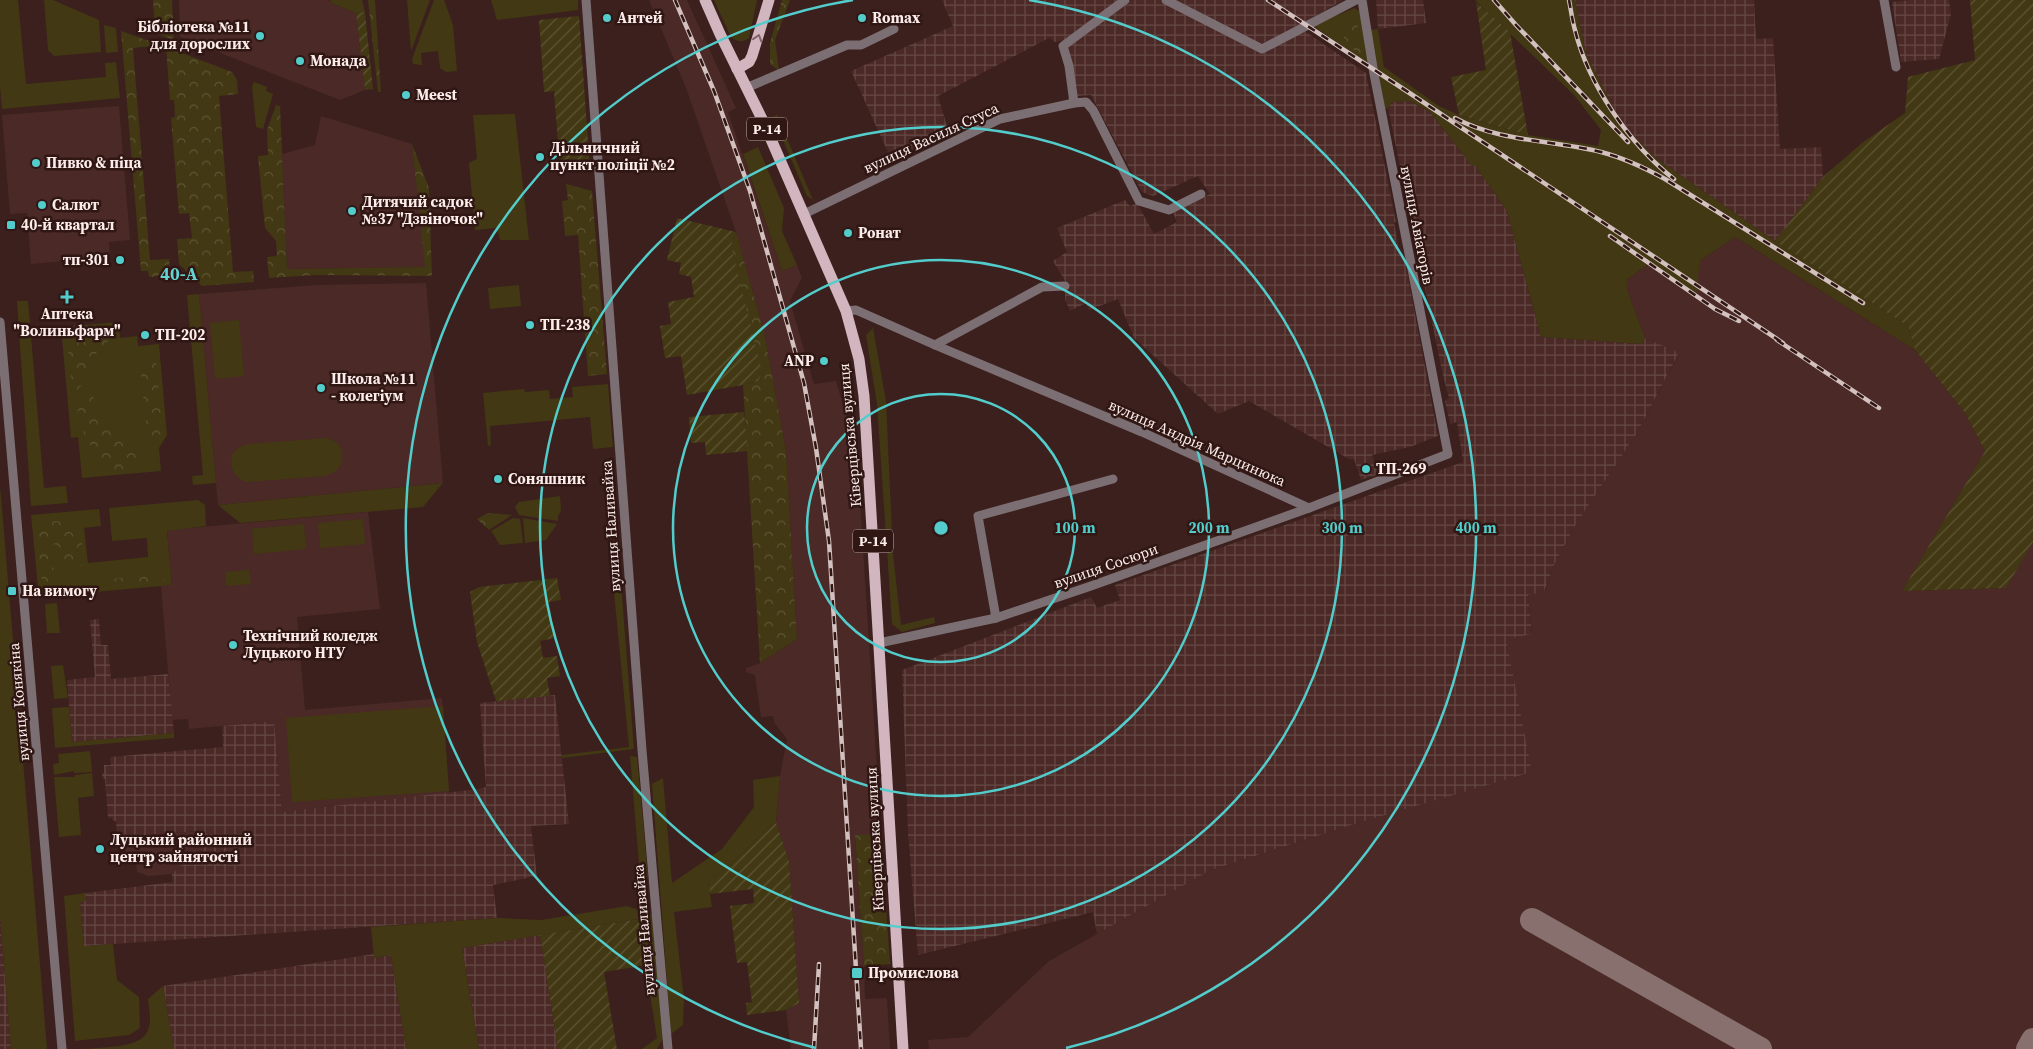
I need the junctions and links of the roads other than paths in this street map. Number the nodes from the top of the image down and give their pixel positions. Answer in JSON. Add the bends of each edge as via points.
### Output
{"nodes":[{"id":1,"x":586,"y":0,"type":"edge"},
{"id":2,"x":705,"y":0,"type":"edge"},
{"id":3,"x":769,"y":0,"type":"edge"},
{"id":4,"x":1125,"y":0,"type":"edge"},
{"id":5,"x":1166,"y":0,"type":"edge"},
{"id":6,"x":1356,"y":0,"type":"edge"},
{"id":7,"x":1362,"y":0,"type":"edge"},
{"id":8,"x":1884,"y":0,"type":"edge"},
{"id":9,"x":894,"y":29,"type":"dead end"},
{"id":10,"x":1896,"y":67,"type":"dead end"},
{"id":11,"x":737,"y":69,"type":"junction"},
{"id":12,"x":746,"y":88,"type":"junction"},
{"id":13,"x":1074,"y":103,"type":"junction"},
{"id":14,"x":1201,"y":194,"type":"dead end"},
{"id":15,"x":804,"y":214,"type":"junction"},
{"id":16,"x":1065,"y":286,"type":"dead end"},
{"id":17,"x":846,"y":311,"type":"junction"},
{"id":18,"x":0,"y":322,"type":"edge"},
{"id":19,"x":935,"y":345,"type":"junction"},
{"id":20,"x":0,"y":424,"type":"edge"},
{"id":21,"x":10,"y":424,"type":"junction"},
{"id":22,"x":1113,"y":479,"type":"dead end"},
{"id":23,"x":1309,"y":508,"type":"junction"},
{"id":24,"x":996,"y":618,"type":"junction"},
{"id":25,"x":880,"y":643,"type":"junction"},
{"id":26,"x":62,"y":1049,"type":"edge"},
{"id":27,"x":668,"y":1049,"type":"edge"},
{"id":28,"x":903,"y":1049,"type":"edge"}],
"edges":[{"from":1,"to":27,"type":"street","name":"вулиця Наливайка"},
{"from":2,"to":11,"type":"main road","name":"Ківерцівська вулиця","number":"Р-14"},
{"from":11,"to":3,"type":"main road","one_way":true,"via":[[752,56]]},
{"from":4,"to":13,"type":"street","via":[[1063,46]]},
{"from":5,"to":6,"type":"street","via":[[1262,49]]},
{"from":7,"to":23,"type":"street","name":"вулиця Авіаторів","via":[[1448,454]]},
{"from":8,"to":10,"type":"street"},
{"from":9,"to":12,"type":"street","via":[[861,45],[848,45]]},
{"from":11,"to":12,"type":"main road","name":"Ківерцівська вулиця","number":"Р-14"},
{"from":12,"to":15,"type":"main road","name":"Ківерцівська вулиця","number":"Р-14"},
{"from":13,"to":14,"type":"street","via":[[1086,102],[1093,110],[1139,201],[1169,210]]},
{"from":13,"to":15,"type":"street","name":"вулиця Василя Стуса","via":[[1000,119]]},
{"from":15,"to":17,"type":"main road","name":"Ківерцівська вулиця","number":"Р-14"},
{"from":16,"to":19,"type":"street","via":[[1042,287]]},
{"from":17,"to":19,"type":"street","name":"вулиця Андрія Марцинюка","via":[[856,310]]},
{"from":17,"to":25,"type":"main road","name":"Ківерцівська вулиця","number":"Р-14","via":[[859,359],[864,396]]},
{"from":18,"to":21,"type":"street","name":"вулиця Конякіна"},
{"from":19,"to":23,"type":"street","name":"вулиця Андрія Марцинюка","via":[[1142,432]]},
{"from":20,"to":21,"type":"street"},
{"from":21,"to":26,"type":"street","name":"вулиця Конякіна"},
{"from":22,"to":24,"type":"street","via":[[978,516]]},
{"from":23,"to":24,"type":"street","name":"вулиця Сосюри"},
{"from":24,"to":25,"type":"street","name":"вулиця Сосюри"},
{"from":25,"to":28,"type":"main road","name":"Ківерцівська вулиця","number":"Р-14"}]}
